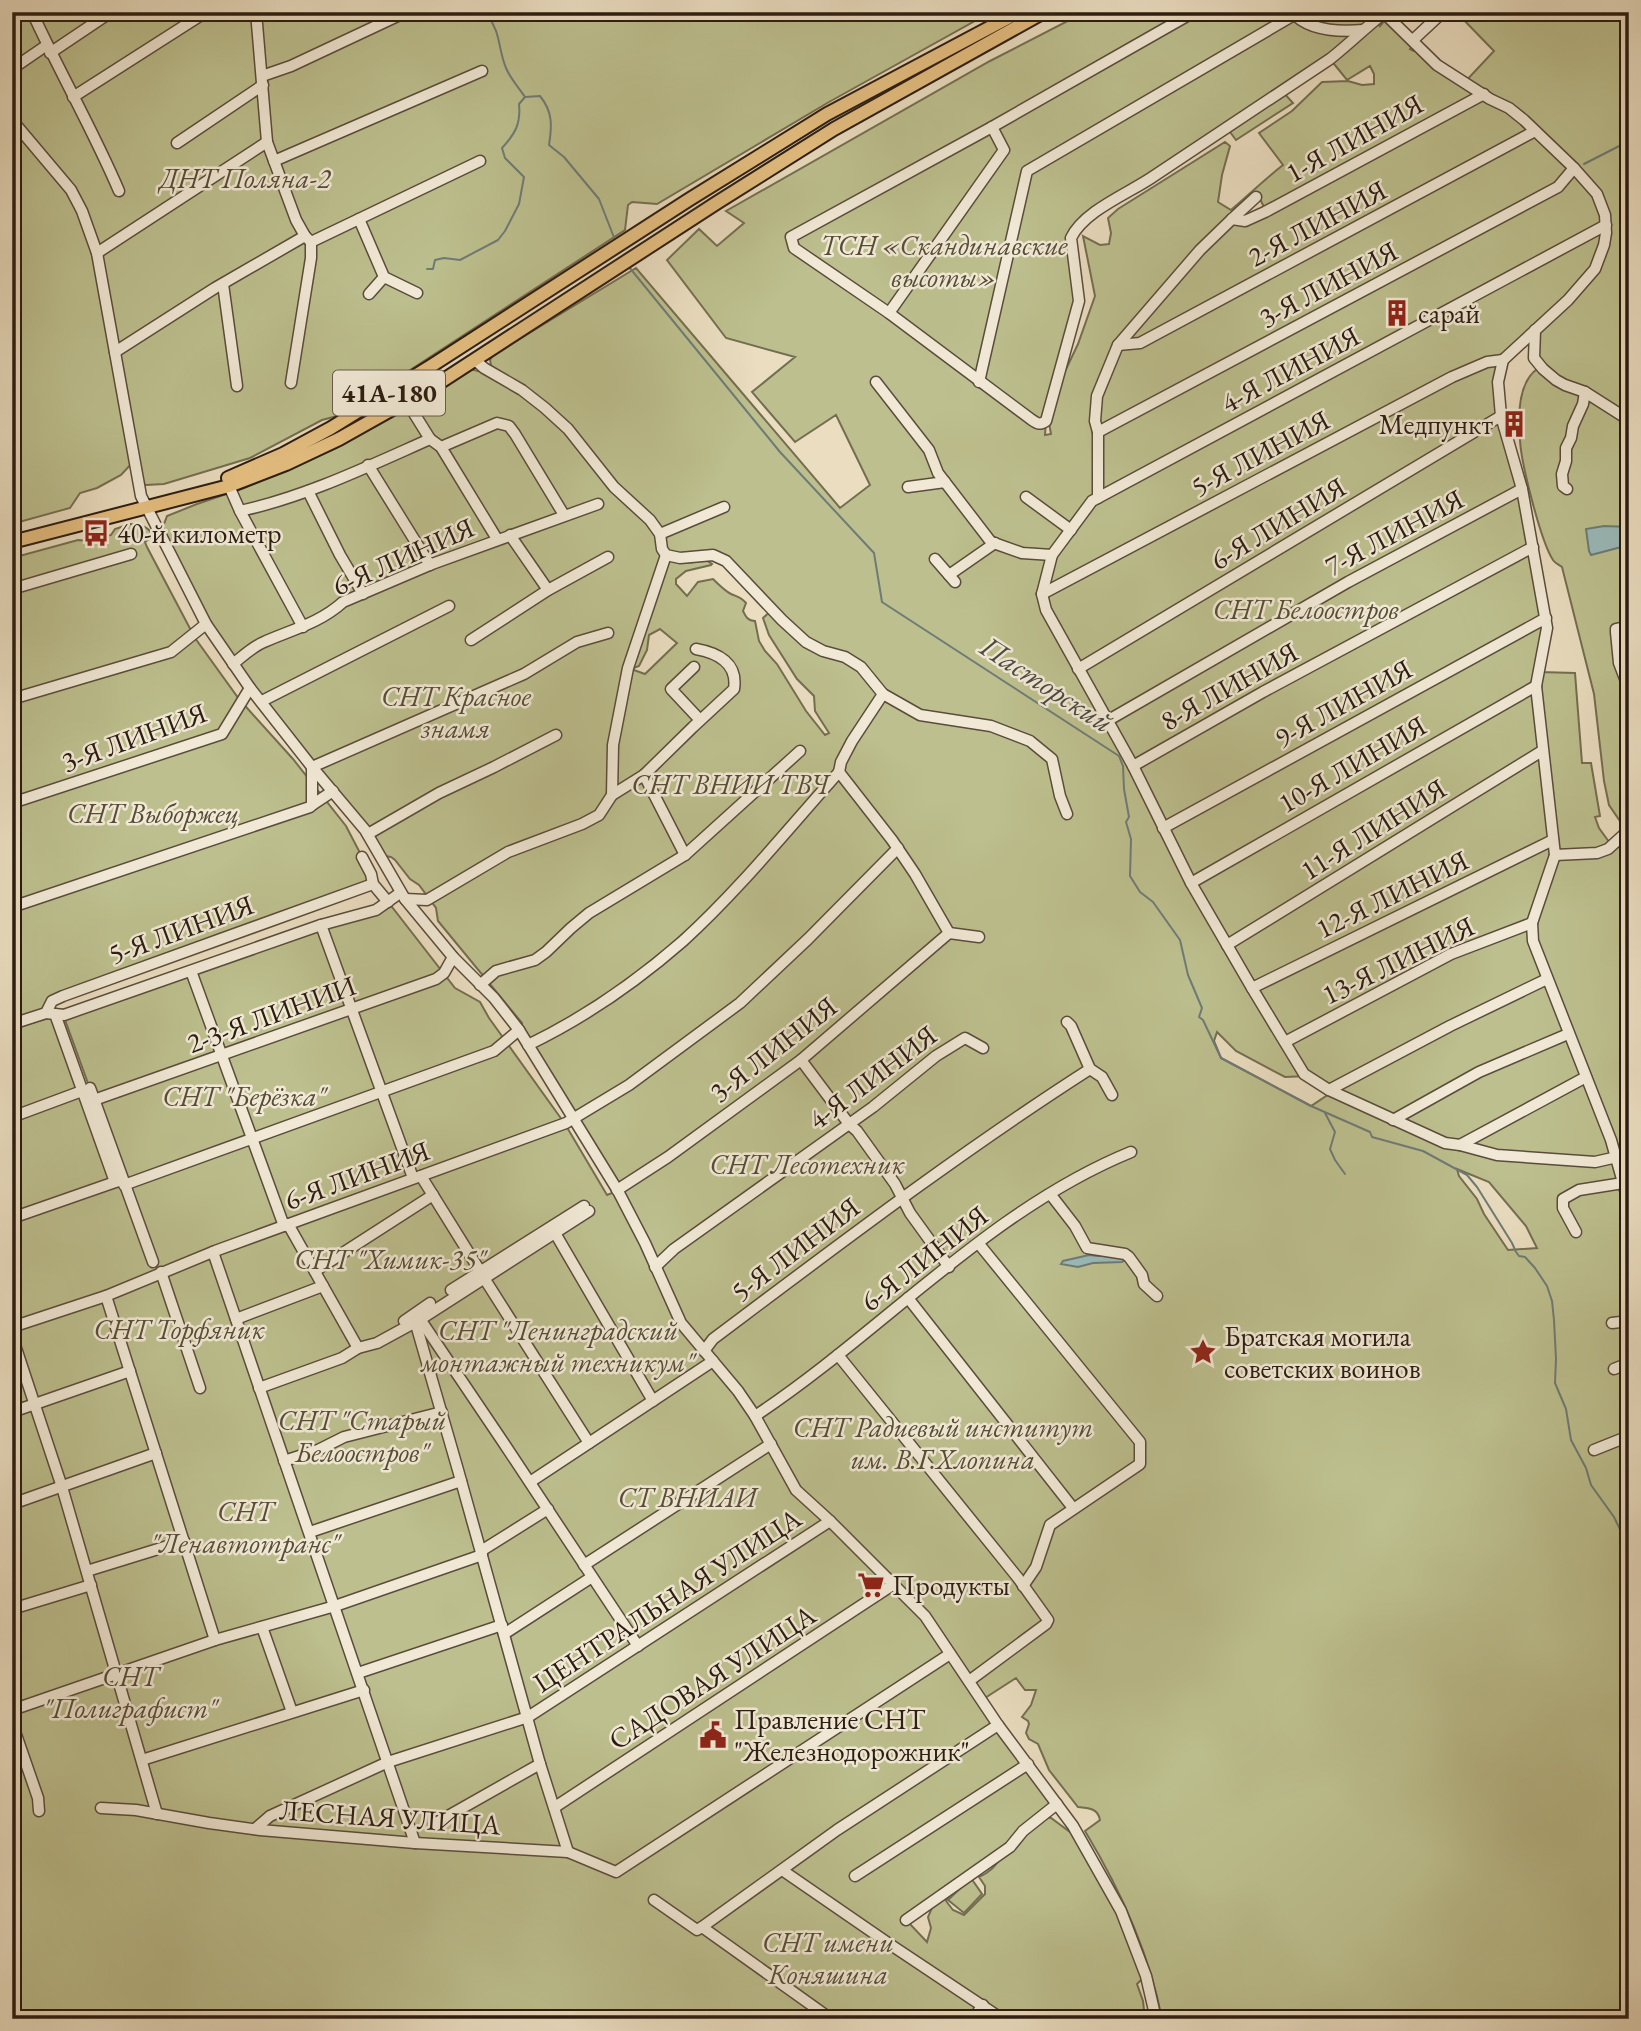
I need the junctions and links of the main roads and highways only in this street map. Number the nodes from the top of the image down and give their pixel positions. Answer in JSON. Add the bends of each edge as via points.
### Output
{"nodes":[{"id":1,"x":1019,"y":12,"type":"edge"},
{"id":2,"x":1044,"y":12,"type":"edge"},
{"id":3,"x":176,"y":499,"type":"junction"},
{"id":4,"x":12,"y":542,"type":"edge"}],
"edges":[{"from":1,"to":3,"type":"main road","number":"41А-180","via":[[827,114],[331,428],[263,463]]},
{"from":2,"to":3,"type":"main road","number":"41А-180","via":[[834,129],[407,402],[322,448],[229,486]]},
{"from":3,"to":4,"type":"main road","number":"41А-180"}]}
